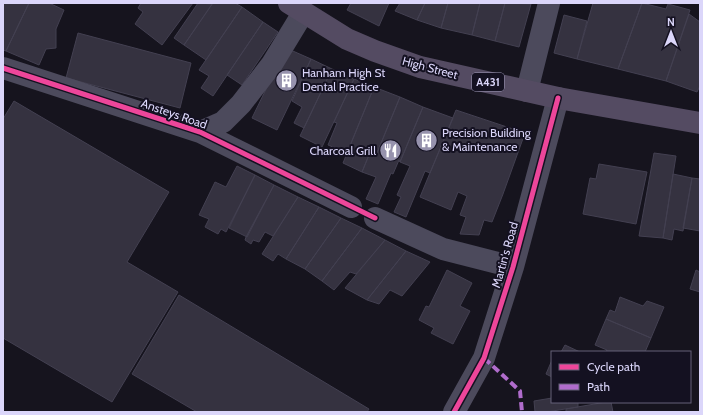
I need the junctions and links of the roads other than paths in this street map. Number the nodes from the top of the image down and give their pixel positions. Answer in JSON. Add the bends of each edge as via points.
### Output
{"nodes":[{"id":1,"x":549,"y":3,"type":"edge"},
{"id":2,"x":296,"y":8,"type":"edge"},
{"id":3,"x":3,"y":68,"type":"edge"},
{"id":4,"x":527,"y":91,"type":"junction"},
{"id":5,"x":558,"y":98,"type":"junction"},
{"id":6,"x":700,"y":123,"type":"edge"},
{"id":7,"x":200,"y":132,"type":"junction"},
{"id":8,"x":351,"y":208,"type":"dead end"},
{"id":9,"x":375,"y":218,"type":"dead end"},
{"id":10,"x":513,"y":267,"type":"junction"},
{"id":11,"x":454,"y":412,"type":"edge"}],
"edges":[{"from":1,"to":4,"type":"street"},
{"from":2,"to":4,"type":"main road","name":"High Street","number":"A431","via":[[347,39],[420,68]]},
{"from":2,"to":7,"type":"street","via":[[272,64],[241,104],[223,122]]},
{"from":3,"to":7,"type":"street","name":"Ansteys Road"},
{"from":4,"to":5,"type":"main road","name":"High Street","number":"A431"},
{"from":5,"to":6,"type":"main road","name":"High Street","number":"A431"},
{"from":5,"to":10,"type":"street","name":"Martin's Road"},
{"from":7,"to":8,"type":"street","name":"Ansteys Road"},
{"from":9,"to":10,"type":"street","via":[[444,249]]},
{"from":10,"to":11,"type":"street","name":"Martin's Road","via":[[484,358]]}]}
